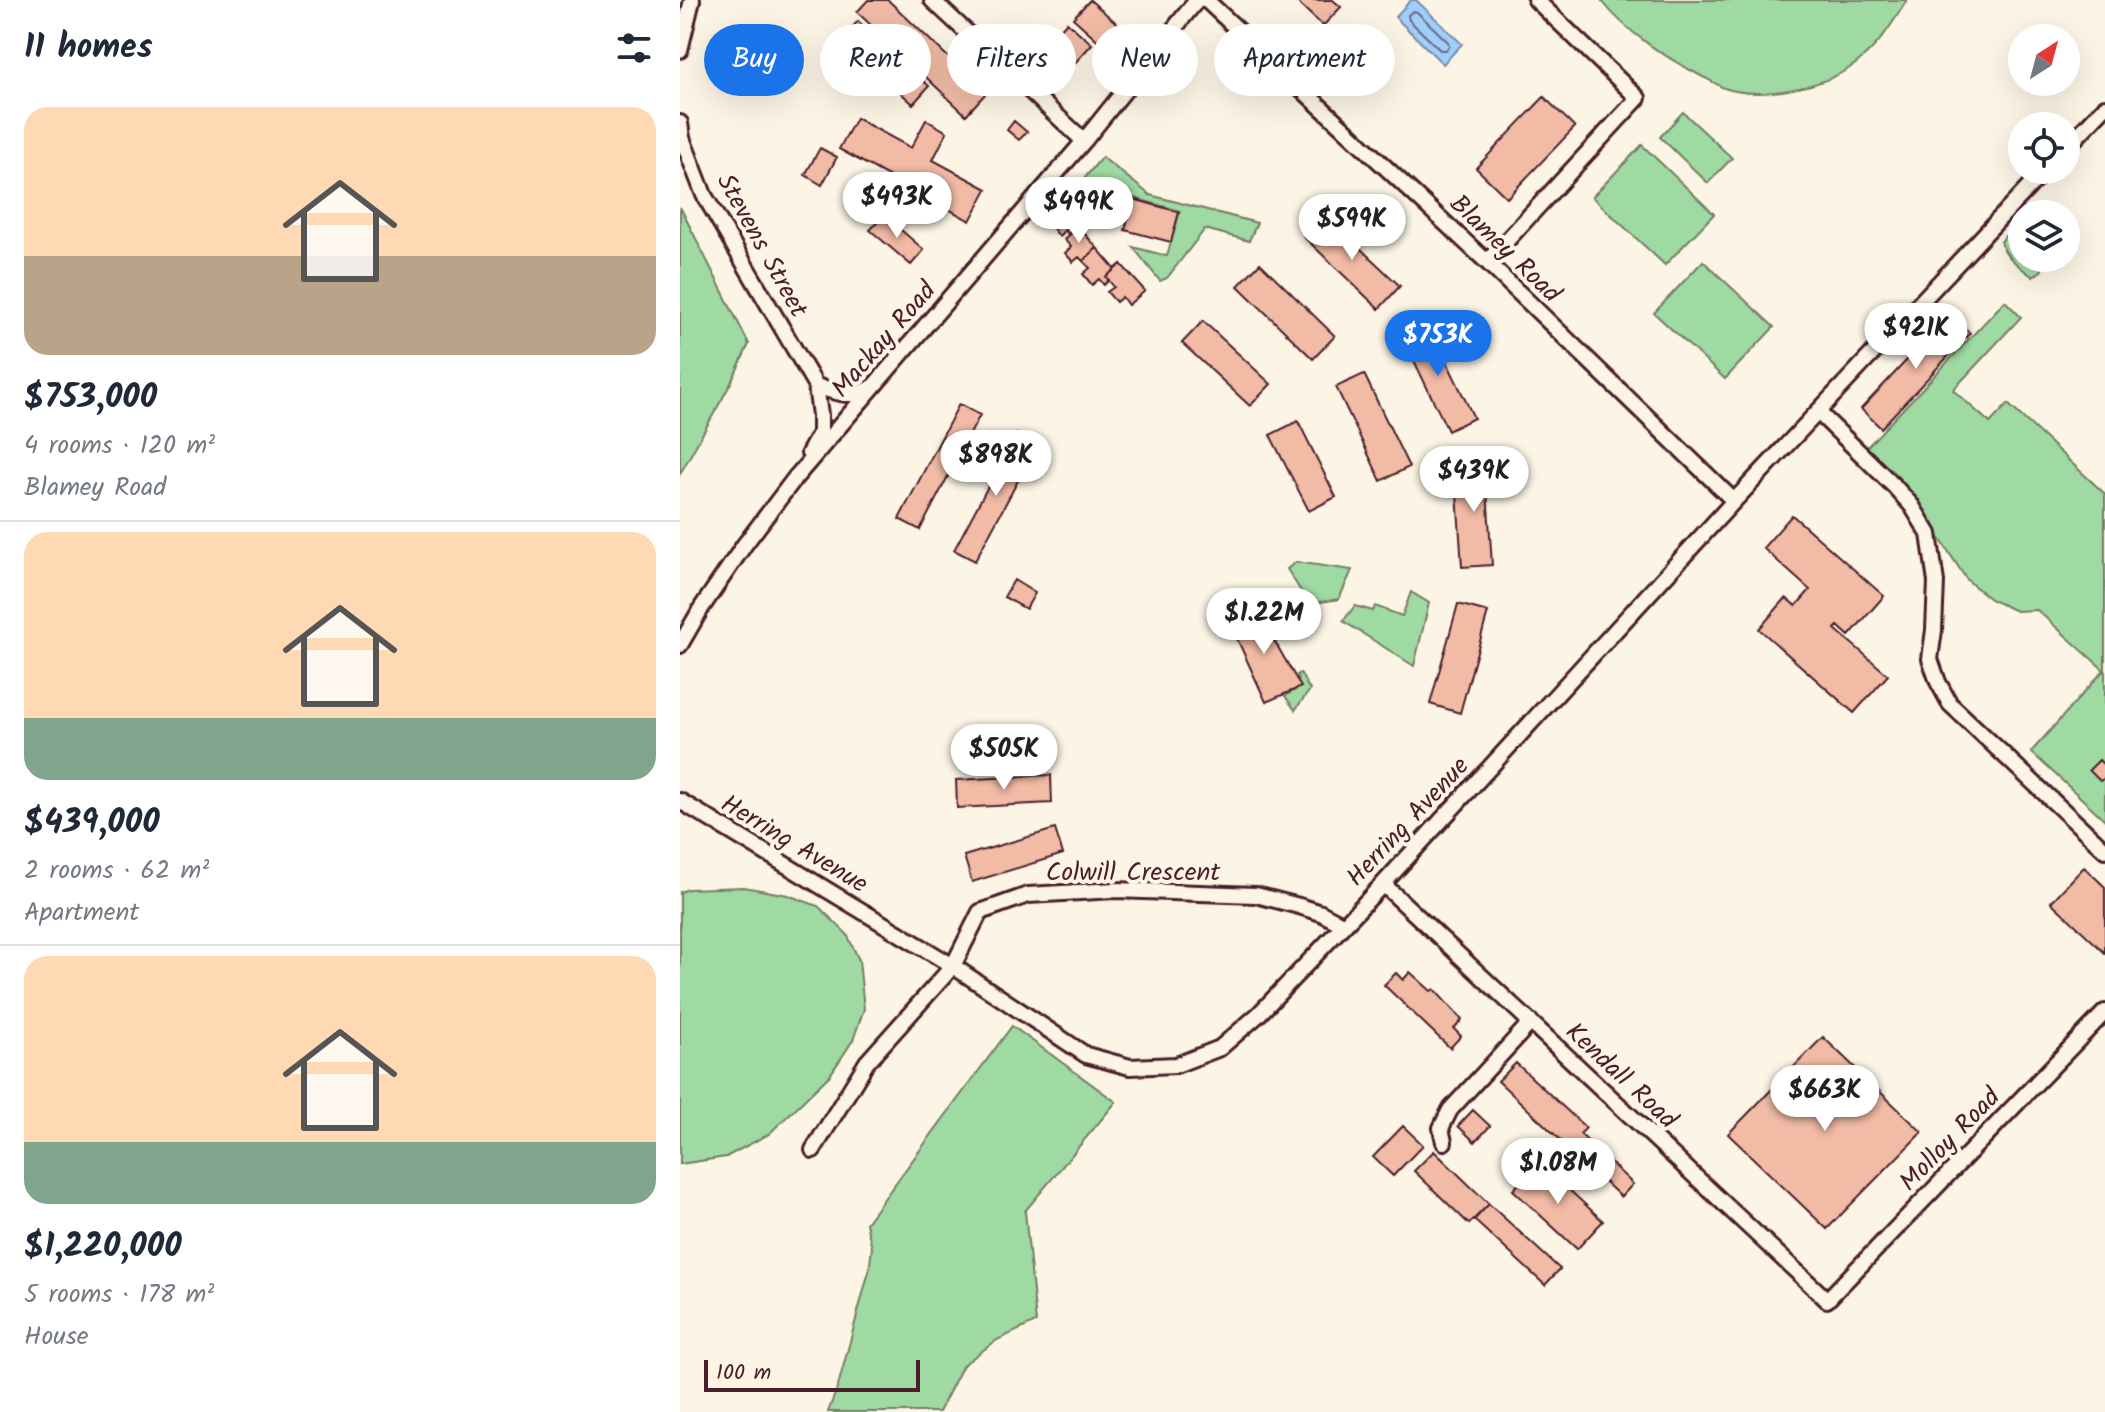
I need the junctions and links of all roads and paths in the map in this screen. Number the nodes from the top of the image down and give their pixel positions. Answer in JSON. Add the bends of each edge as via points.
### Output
{"nodes":[{"id":1,"x":692,"y":0,"type":"edge"},
{"id":2,"x":932,"y":0,"type":"edge"},
{"id":3,"x":1197,"y":0,"type":"edge"},
{"id":4,"x":1206,"y":0,"type":"edge"},
{"id":5,"x":1536,"y":0,"type":"edge"},
{"id":6,"x":680,"y":50,"type":"edge"},
{"id":7,"x":2105,"y":107,"type":"edge"},
{"id":8,"x":680,"y":123,"type":"edge"},
{"id":9,"x":2080,"y":133,"type":"edge"},
{"id":10,"x":1084,"y":141,"type":"junction"},
{"id":11,"x":2032,"y":184,"type":"edge"},
{"id":12,"x":1487,"y":262,"type":"junction"},
{"id":13,"x":816,"y":386,"type":"junction"},
{"id":14,"x":874,"y":386,"type":"junction"},
{"id":15,"x":1818,"y":412,"type":"junction"},
{"id":16,"x":795,"y":478,"type":"junction"},
{"id":17,"x":1734,"y":501,"type":"junction"},
{"id":18,"x":680,"y":645,"type":"edge"},
{"id":19,"x":680,"y":801,"type":"edge"},
{"id":20,"x":2105,"y":850,"type":"edge"},
{"id":21,"x":1383,"y":884,"type":"junction"},
{"id":22,"x":1344,"y":925,"type":"junction"},
{"id":23,"x":953,"y":966,"type":"junction"},
{"id":24,"x":2105,"y":1012,"type":"edge"},
{"id":25,"x":1531,"y":1022,"type":"junction"},
{"id":26,"x":1444,"y":1142,"type":"dead end"},
{"id":27,"x":813,"y":1150,"type":"dead end"},
{"id":28,"x":1827,"y":1300,"type":"joint"}],
"edges":[{"from":1,"to":6,"type":"street"},
{"from":2,"to":10,"type":"street"},
{"from":3,"to":10,"type":"street","name":"Mackay Road"},
{"from":4,"to":12,"type":"street","name":"Blamey Road"},
{"from":5,"to":12,"type":"street","via":[[1638,98]]},
{"from":7,"to":9,"type":"street"},
{"from":8,"to":13,"type":"street","name":"Stevens Street","via":[[704,195]]},
{"from":10,"to":14,"type":"street","name":"Mackay Road"},
{"from":11,"to":15,"type":"street","name":"Herring Avenue"},
{"from":12,"to":17,"type":"street","name":"Blamey Road"},
{"from":13,"to":14,"type":"street","via":[[843,394]]},
{"from":13,"to":16,"type":"street","name":"Stevens Street","via":[[820,433]]},
{"from":14,"to":16,"type":"street","name":"Mackay Road"},
{"from":15,"to":17,"type":"street","name":"Herring Avenue"},
{"from":15,"to":20,"type":"street","via":[[1895,487],[1929,534],[1936,582],[1930,659],[1950,704]]},
{"from":16,"to":18,"type":"street","name":"Mackay Road","via":[[710,594]]},
{"from":17,"to":21,"type":"street","name":"Herring Avenue"},
{"from":19,"to":23,"type":"street","name":"Herring Avenue"},
{"from":21,"to":22,"type":"street","name":"Herring Avenue"},
{"from":21,"to":25,"type":"street","name":"Kendall Road"},
{"from":22,"to":23,"type":"street","name":"Colwill Crescent","via":[[1256,895],[1115,890],[1028,895],[980,912]]},
{"from":22,"to":23,"type":"street","name":"Herring Avenue","via":[[1220,1048],[1176,1065],[1130,1067],[1086,1055]]},
{"from":23,"to":27,"type":"street","name":"Colwill Crescent","via":[[867,1062]]},
{"from":24,"to":28,"type":"street","name":"Molloy Road"},
{"from":25,"to":26,"type":"street","via":[[1450,1110],[1441,1128]]},
{"from":25,"to":28,"type":"street","name":"Kendall Road"}]}
